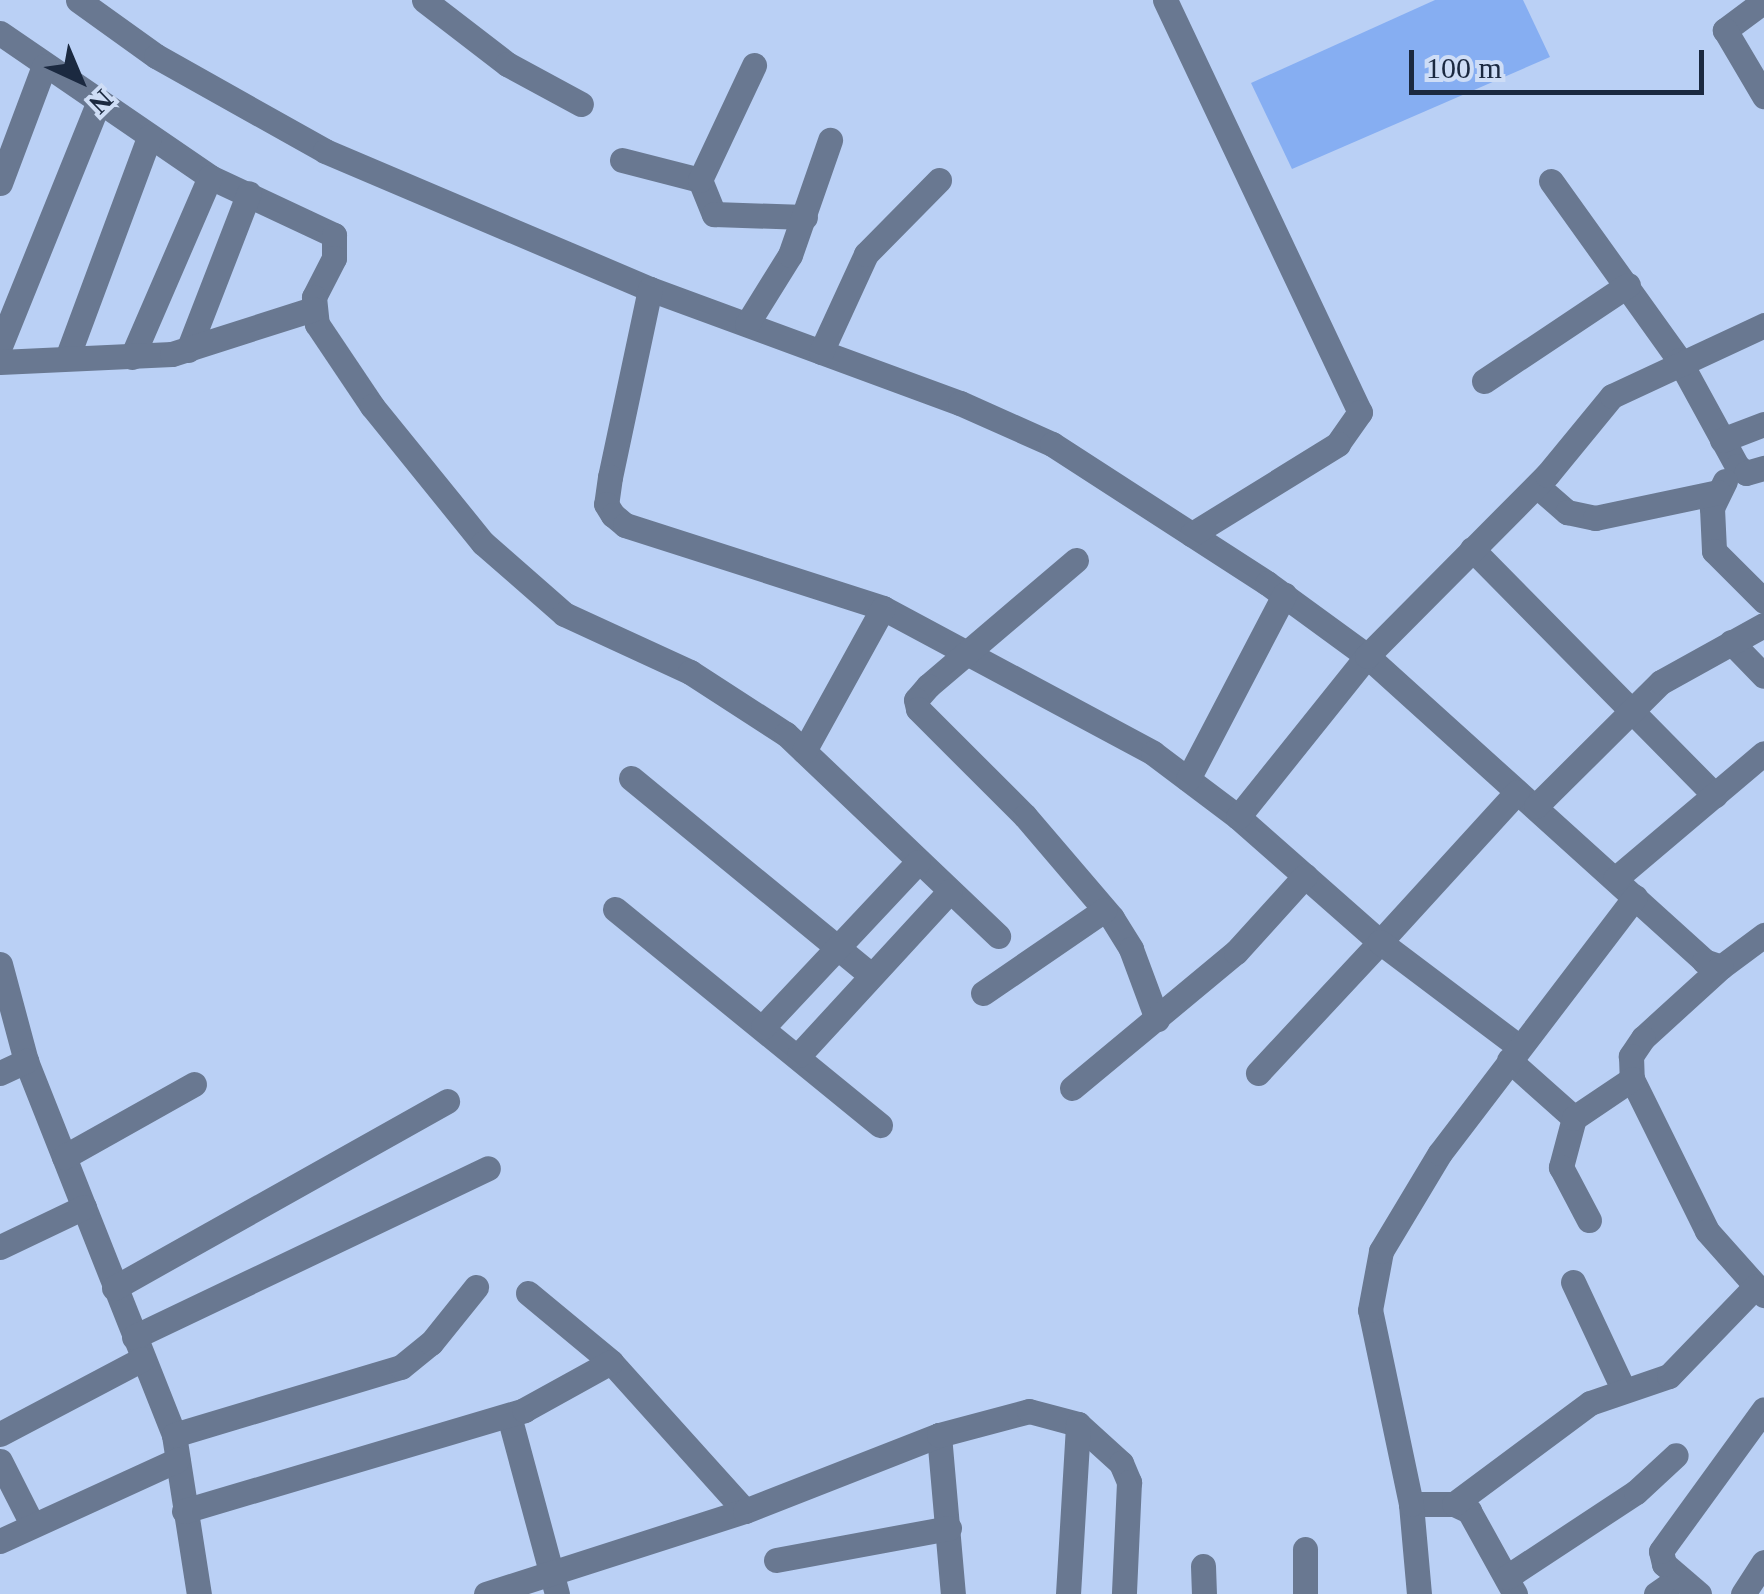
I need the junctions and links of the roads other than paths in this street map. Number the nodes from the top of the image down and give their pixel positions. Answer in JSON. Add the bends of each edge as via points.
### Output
{"nodes":[{"id":1,"x":78,"y":0,"type":"edge"},
{"id":2,"x":424,"y":0,"type":"edge"},
{"id":3,"x":1165,"y":0,"type":"edge"},
{"id":4,"x":1764,"y":0,"type":"edge"},
{"id":5,"x":0,"y":33,"type":"edge"},
{"id":6,"x":754,"y":65,"type":"dead end"},
{"id":7,"x":44,"y":66,"type":"junction"},
{"id":8,"x":1764,"y":96,"type":"edge"},
{"id":9,"x":98,"y":103,"type":"junction"},
{"id":10,"x":581,"y":104,"type":"dead end"},
{"id":11,"x":150,"y":136,"type":"junction"},
{"id":12,"x":830,"y":140,"type":"dead end"},
{"id":13,"x":622,"y":160,"type":"dead end"},
{"id":14,"x":210,"y":177,"type":"junction"},
{"id":15,"x":700,"y":180,"type":"junction"},
{"id":16,"x":939,"y":180,"type":"dead end"},
{"id":17,"x":1551,"y":180,"type":"dead end"},
{"id":18,"x":0,"y":184,"type":"edge"},
{"id":19,"x":249,"y":194,"type":"junction"},
{"id":20,"x":804,"y":217,"type":"junction"},
{"id":21,"x":1628,"y":285,"type":"junction"},
{"id":22,"x":650,"y":289,"type":"junction"},
{"id":23,"x":313,"y":310,"type":"junction"},
{"id":24,"x":747,"y":324,"type":"junction"},
{"id":25,"x":1764,"y":325,"type":"edge"},
{"id":26,"x":0,"y":346,"type":"edge"},
{"id":27,"x":188,"y":350,"type":"junction"},
{"id":28,"x":821,"y":352,"type":"junction"},
{"id":29,"x":132,"y":357,"type":"junction"},
{"id":30,"x":67,"y":358,"type":"junction"},
{"id":31,"x":1679,"y":360,"type":"junction"},
{"id":32,"x":0,"y":362,"type":"edge"},
{"id":33,"x":1484,"y":381,"type":"dead end"},
{"id":34,"x":1764,"y":424,"type":"edge"},
{"id":35,"x":1722,"y":440,"type":"junction"},
{"id":36,"x":1736,"y":466,"type":"junction"},
{"id":37,"x":1764,"y":468,"type":"edge"},
{"id":38,"x":1537,"y":486,"type":"junction"},
{"id":39,"x":1718,"y":492,"type":"junction"},
{"id":40,"x":1192,"y":534,"type":"junction"},
{"id":41,"x":1472,"y":549,"type":"junction"},
{"id":42,"x":1076,"y":560,"type":"dead end"},
{"id":43,"x":1284,"y":594,"type":"junction"},
{"id":44,"x":1764,"y":601,"type":"edge"},
{"id":45,"x":883,"y":608,"type":"junction"},
{"id":46,"x":1764,"y":625,"type":"edge"},
{"id":47,"x":1731,"y":642,"type":"junction"},
{"id":48,"x":968,"y":652,"type":"junction"},
{"id":49,"x":1367,"y":656,"type":"junction"},
{"id":50,"x":1764,"y":676,"type":"edge"},
{"id":51,"x":1630,"y":707,"type":"junction"},
{"id":52,"x":804,"y":750,"type":"junction"},
{"id":53,"x":1764,"y":753,"type":"edge"},
{"id":54,"x":630,"y":778,"type":"dead end"},
{"id":55,"x":1188,"y":779,"type":"junction"},
{"id":56,"x":1715,"y":795,"type":"junction"},
{"id":57,"x":1526,"y":799,"type":"junction"},
{"id":58,"x":1238,"y":817,"type":"junction"},
{"id":59,"x":918,"y":862,"type":"junction"},
{"id":60,"x":1305,"y":876,"type":"junction"},
{"id":61,"x":1625,"y":888,"type":"junction"},
{"id":62,"x":949,"y":892,"type":"junction"},
{"id":63,"x":615,"y":909,"type":"dead end"},
{"id":64,"x":1104,"y":910,"type":"junction"},
{"id":65,"x":998,"y":936,"type":"dead end"},
{"id":66,"x":1764,"y":936,"type":"edge"},
{"id":67,"x":1380,"y":942,"type":"junction"},
{"id":68,"x":834,"y":945,"type":"junction"},
{"id":69,"x":0,"y":964,"type":"edge"},
{"id":70,"x":1722,"y":968,"type":"junction"},
{"id":71,"x":871,"y":975,"type":"junction"},
{"id":72,"x":983,"y":993,"type":"dead end"},
{"id":73,"x":1157,"y":1019,"type":"junction"},
{"id":74,"x":763,"y":1027,"type":"junction"},
{"id":75,"x":1514,"y":1053,"type":"junction"},
{"id":76,"x":799,"y":1056,"type":"junction"},
{"id":77,"x":26,"y":1061,"type":"junction"},
{"id":78,"x":1258,"y":1072,"type":"dead end"},
{"id":79,"x":0,"y":1074,"type":"edge"},
{"id":80,"x":1632,"y":1079,"type":"junction"},
{"id":81,"x":194,"y":1084,"type":"dead end"},
{"id":82,"x":1072,"y":1088,"type":"dead end"},
{"id":83,"x":447,"y":1100,"type":"dead end"},
{"id":84,"x":1574,"y":1118,"type":"junction"},
{"id":85,"x":880,"y":1125,"type":"dead end"},
{"id":86,"x":64,"y":1157,"type":"junction"},
{"id":87,"x":488,"y":1168,"type":"dead end"},
{"id":88,"x":84,"y":1207,"type":"junction"},
{"id":89,"x":1589,"y":1220,"type":"dead end"},
{"id":90,"x":0,"y":1246,"type":"edge"},
{"id":91,"x":1572,"y":1282,"type":"dead end"},
{"id":92,"x":476,"y":1286,"type":"dead end"},
{"id":93,"x":114,"y":1288,"type":"junction"},
{"id":94,"x":1759,"y":1291,"type":"edge"},
{"id":95,"x":528,"y":1293,"type":"dead end"},
{"id":96,"x":138,"y":1348,"type":"junction"},
{"id":97,"x":611,"y":1362,"type":"junction"},
{"id":98,"x":1624,"y":1391,"type":"junction"},
{"id":99,"x":1764,"y":1410,"type":"edge"},
{"id":100,"x":509,"y":1416,"type":"junction"},
{"id":101,"x":1078,"y":1424,"type":"junction"},
{"id":102,"x":0,"y":1434,"type":"edge"},
{"id":103,"x":939,"y":1435,"type":"junction"},
{"id":104,"x":175,"y":1448,"type":"junction"},
{"id":105,"x":1676,"y":1454,"type":"dead end"},
{"id":106,"x":0,"y":1461,"type":"edge"},
{"id":107,"x":1410,"y":1504,"type":"junction"},
{"id":108,"x":1454,"y":1504,"type":"junction"},
{"id":109,"x":745,"y":1511,"type":"junction"},
{"id":110,"x":184,"y":1512,"type":"junction"},
{"id":111,"x":32,"y":1524,"type":"junction"},
{"id":112,"x":948,"y":1528,"type":"junction"},
{"id":113,"x":0,"y":1540,"type":"edge"},
{"id":114,"x":1306,"y":1550,"type":"dead end"},
{"id":115,"x":776,"y":1560,"type":"dead end"},
{"id":116,"x":1764,"y":1562,"type":"edge"},
{"id":117,"x":1203,"y":1566,"type":"dead end"},
{"id":118,"x":553,"y":1585,"type":"edge"},
{"id":119,"x":1511,"y":1586,"type":"edge"},
{"id":120,"x":1689,"y":1586,"type":"edge"},
{"id":121,"x":198,"y":1594,"type":"edge"},
{"id":122,"x":486,"y":1594,"type":"edge"},
{"id":123,"x":953,"y":1594,"type":"edge"},
{"id":124,"x":1068,"y":1594,"type":"edge"},
{"id":125,"x":1124,"y":1594,"type":"edge"},
{"id":126,"x":1204,"y":1594,"type":"edge"},
{"id":127,"x":1306,"y":1594,"type":"edge"},
{"id":128,"x":1419,"y":1594,"type":"edge"},
{"id":129,"x":1656,"y":1594,"type":"edge"},
{"id":130,"x":1742,"y":1594,"type":"edge"}],
"edges":[{"from":1,"to":22,"type":"street","via":[[156,56],[325,150]]},
{"from":2,"to":10,"type":"street","via":[[507,64]]},
{"from":3,"to":40,"type":"street","via":[[1360,412],[1338,444]]},
{"from":4,"to":8,"type":"street","via":[[1725,30]]},
{"from":5,"to":7,"type":"street"},
{"from":6,"to":15,"type":"street"},
{"from":7,"to":9,"type":"street"},
{"from":7,"to":18,"type":"street"},
{"from":9,"to":11,"type":"street"},
{"from":9,"to":26,"type":"street"},
{"from":11,"to":14,"type":"street"},
{"from":11,"to":30,"type":"street"},
{"from":12,"to":20,"type":"street"},
{"from":13,"to":15,"type":"street"},
{"from":14,"to":19,"type":"street"},
{"from":14,"to":29,"type":"street"},
{"from":15,"to":20,"type":"street","via":[[714,214]]},
{"from":16,"to":28,"type":"street","via":[[866,254]]},
{"from":17,"to":21,"type":"street"},
{"from":19,"to":23,"type":"street","via":[[334,234],[334,258]]},
{"from":19,"to":27,"type":"street"},
{"from":20,"to":24,"type":"street","via":[[790,256]]},
{"from":21,"to":31,"type":"street"},
{"from":21,"to":33,"type":"street"},
{"from":22,"to":24,"type":"street"},
{"from":22,"to":45,"type":"street","via":[[608,490],[613,515],[625,525]]},
{"from":23,"to":27,"type":"street"},
{"from":23,"to":52,"type":"street","via":[[372,406],[483,542],[526,582],[598,634],[690,672]]},
{"from":24,"to":28,"type":"street"},
{"from":25,"to":31,"type":"street"},
{"from":27,"to":29,"type":"street"},
{"from":28,"to":40,"type":"street","via":[[1008,422]]},
{"from":29,"to":30,"type":"street"},
{"from":30,"to":32,"type":"street"},
{"from":31,"to":35,"type":"street"},
{"from":31,"to":38,"type":"street","via":[[1612,396]]},
{"from":34,"to":35,"type":"street"},
{"from":35,"to":36,"type":"street"},
{"from":36,"to":37,"type":"street","via":[[1746,473]]},
{"from":36,"to":39,"type":"street"},
{"from":38,"to":39,"type":"street","via":[[1567,512],[1594,518]]},
{"from":38,"to":41,"type":"street"},
{"from":39,"to":44,"type":"street","via":[[1714,551]]},
{"from":40,"to":43,"type":"street"},
{"from":41,"to":49,"type":"street"},
{"from":41,"to":51,"type":"street"},
{"from":42,"to":48,"type":"street"},
{"from":43,"to":49,"type":"street"},
{"from":43,"to":55,"type":"street"},
{"from":45,"to":48,"type":"street"},
{"from":45,"to":52,"type":"street"},
{"from":46,"to":47,"type":"street"},
{"from":47,"to":50,"type":"street"},
{"from":47,"to":51,"type":"street","via":[[1680,667]]},
{"from":48,"to":55,"type":"street","via":[[1153,753]]},
{"from":48,"to":64,"type":"street","via":[[928,686],[916,700],[918,710],[1025,816]]},
{"from":49,"to":57,"type":"street"},
{"from":49,"to":58,"type":"street"},
{"from":51,"to":56,"type":"street"},
{"from":51,"to":57,"type":"street"},
{"from":52,"to":59,"type":"street"},
{"from":53,"to":56,"type":"street"},
{"from":54,"to":68,"type":"street"},
{"from":55,"to":58,"type":"street"},
{"from":56,"to":61,"type":"street"},
{"from":57,"to":61,"type":"street"},
{"from":57,"to":67,"type":"street"},
{"from":58,"to":60,"type":"street"},
{"from":59,"to":62,"type":"street"},
{"from":59,"to":68,"type":"street"},
{"from":60,"to":67,"type":"street"},
{"from":60,"to":73,"type":"street","via":[[1236,952]]},
{"from":61,"to":70,"type":"street","via":[[1704,960]]},
{"from":61,"to":75,"type":"street"},
{"from":62,"to":65,"type":"street"},
{"from":62,"to":71,"type":"street"},
{"from":63,"to":74,"type":"street"},
{"from":64,"to":72,"type":"street"},
{"from":64,"to":73,"type":"street","via":[[1131,949]]},
{"from":66,"to":70,"type":"street"},
{"from":67,"to":75,"type":"street"},
{"from":67,"to":78,"type":"street"},
{"from":68,"to":71,"type":"street"},
{"from":68,"to":74,"type":"street"},
{"from":69,"to":77,"type":"street"},
{"from":70,"to":80,"type":"street","via":[[1642,1038],[1631,1056]]},
{"from":71,"to":76,"type":"street"},
{"from":73,"to":82,"type":"street"},
{"from":74,"to":76,"type":"street"},
{"from":75,"to":84,"type":"street"},
{"from":75,"to":107,"type":"street","via":[[1402,1210],[1372,1283],[1370,1310]]},
{"from":76,"to":85,"type":"street"},
{"from":77,"to":79,"type":"street"},
{"from":77,"to":86,"type":"street"},
{"from":80,"to":84,"type":"street"},
{"from":80,"to":94,"type":"street","via":[[1707,1231]]},
{"from":81,"to":86,"type":"street"},
{"from":83,"to":93,"type":"street"},
{"from":84,"to":89,"type":"street","via":[[1561,1168]]},
{"from":86,"to":88,"type":"street"},
{"from":87,"to":96,"type":"street"},
{"from":88,"to":90,"type":"street"},
{"from":88,"to":93,"type":"street"},
{"from":91,"to":98,"type":"street"},
{"from":92,"to":104,"type":"street","via":[[431,1343],[402,1367]]},
{"from":93,"to":96,"type":"street"},
{"from":94,"to":98,"type":"street","via":[[1668,1376]]},
{"from":95,"to":97,"type":"street"},
{"from":96,"to":102,"type":"street"},
{"from":96,"to":104,"type":"street"},
{"from":97,"to":100,"type":"street"},
{"from":97,"to":109,"type":"street"},
{"from":98,"to":108,"type":"street","via":[[1590,1403]]},
{"from":99,"to":120,"type":"street","via":[[1661,1550],[1664,1564]]},
{"from":100,"to":110,"type":"street"},
{"from":100,"to":118,"type":"street"},
{"from":101,"to":103,"type":"street","via":[[1029,1410]]},
{"from":101,"to":124,"type":"street"},
{"from":101,"to":125,"type":"street","via":[[1109,1446],[1129,1482]]},
{"from":103,"to":109,"type":"street"},
{"from":103,"to":112,"type":"street"},
{"from":104,"to":110,"type":"street"},
{"from":104,"to":111,"type":"street"},
{"from":105,"to":119,"type":"street"},
{"from":106,"to":111,"type":"street"},
{"from":107,"to":108,"type":"street"},
{"from":107,"to":128,"type":"street"},
{"from":108,"to":119,"type":"street","via":[[1480,1523]]},
{"from":109,"to":118,"type":"street"},
{"from":110,"to":121,"type":"street"},
{"from":111,"to":113,"type":"street"},
{"from":112,"to":115,"type":"street"},
{"from":112,"to":123,"type":"street"},
{"from":114,"to":127,"type":"street"},
{"from":116,"to":130,"type":"street"},
{"from":117,"to":126,"type":"street"},
{"from":118,"to":122,"type":"street"},
{"from":120,"to":129,"type":"street"}]}
